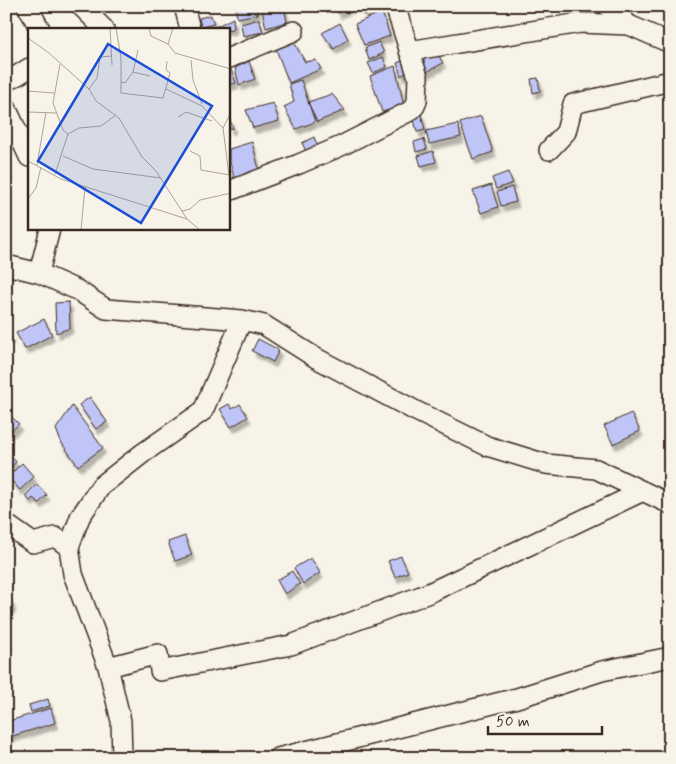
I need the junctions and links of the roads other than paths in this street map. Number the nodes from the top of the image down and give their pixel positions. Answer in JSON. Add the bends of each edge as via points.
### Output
{"nodes":[{"id":1,"x":27,"y":6,"type":"edge"},
{"id":2,"x":81,"y":6,"type":"edge"},
{"id":3,"x":184,"y":6,"type":"edge"},
{"id":4,"x":395,"y":6,"type":"edge"},
{"id":5,"x":608,"y":6,"type":"edge"},
{"id":6,"x":629,"y":25,"type":"junction"},
{"id":7,"x":39,"y":28,"type":"edge"},
{"id":8,"x":103,"y":28,"type":"edge"},
{"id":9,"x":190,"y":28,"type":"edge"},
{"id":10,"x":294,"y":31,"type":"dead end"},
{"id":11,"x":670,"y":43,"type":"edge"},
{"id":12,"x":409,"y":51,"type":"junction"},
{"id":13,"x":230,"y":58,"type":"edge"},
{"id":14,"x":28,"y":69,"type":"edge"},
{"id":15,"x":6,"y":81,"type":"edge"},
{"id":16,"x":670,"y":81,"type":"edge"},
{"id":17,"x":6,"y":107,"type":"edge"},
{"id":18,"x":550,"y":150,"type":"dead end"},
{"id":19,"x":28,"y":155,"type":"edge"},
{"id":20,"x":230,"y":191,"type":"edge"},
{"id":21,"x":50,"y":230,"type":"edge"},
{"id":22,"x":6,"y":265,"type":"edge"},
{"id":23,"x":39,"y":273,"type":"junction"},
{"id":24,"x":242,"y":320,"type":"junction"},
{"id":25,"x":643,"y":491,"type":"junction"},
{"id":26,"x":670,"y":504,"type":"edge"},
{"id":27,"x":6,"y":524,"type":"edge"},
{"id":28,"x":62,"y":543,"type":"junction"},
{"id":29,"x":670,"y":657,"type":"edge"},
{"id":30,"x":108,"y":667,"type":"junction"},
{"id":31,"x":306,"y":754,"type":"edge"},
{"id":32,"x":122,"y":758,"type":"edge"},
{"id":33,"x":278,"y":758,"type":"edge"}],
"edges":[{"from":1,"to":7,"type":"street"},
{"from":2,"to":8,"type":"street"},
{"from":3,"to":9,"type":"street"},
{"from":4,"to":12,"type":"street"},
{"from":5,"to":6,"type":"street"},
{"from":6,"to":11,"type":"street"},
{"from":6,"to":12,"type":"street","via":[[580,23]]},
{"from":10,"to":13,"type":"street"},
{"from":12,"to":20,"type":"street","via":[[418,77],[417,101],[410,110],[341,146]]},
{"from":14,"to":15,"type":"street"},
{"from":16,"to":18,"type":"street","via":[[573,104],[566,132]]},
{"from":17,"to":19,"type":"street"},
{"from":21,"to":23,"type":"street"},
{"from":22,"to":23,"type":"street"},
{"from":23,"to":24,"type":"street","via":[[78,290],[106,309]]},
{"from":24,"to":25,"type":"street","via":[[264,325],[316,358],[487,446],[546,464],[596,469]]},
{"from":24,"to":28,"type":"street","via":[[203,411],[143,452],[101,486]]},
{"from":25,"to":26,"type":"street"},
{"from":25,"to":30,"type":"street","via":[[429,593],[290,645],[160,672],[158,654]]},
{"from":27,"to":28,"type":"street","via":[[33,543]]},
{"from":28,"to":30,"type":"street"},
{"from":29,"to":31,"type":"street","via":[[602,671],[517,698]]},
{"from":30,"to":32,"type":"street","via":[[122,721]]},
{"from":31,"to":33,"type":"street"}]}
